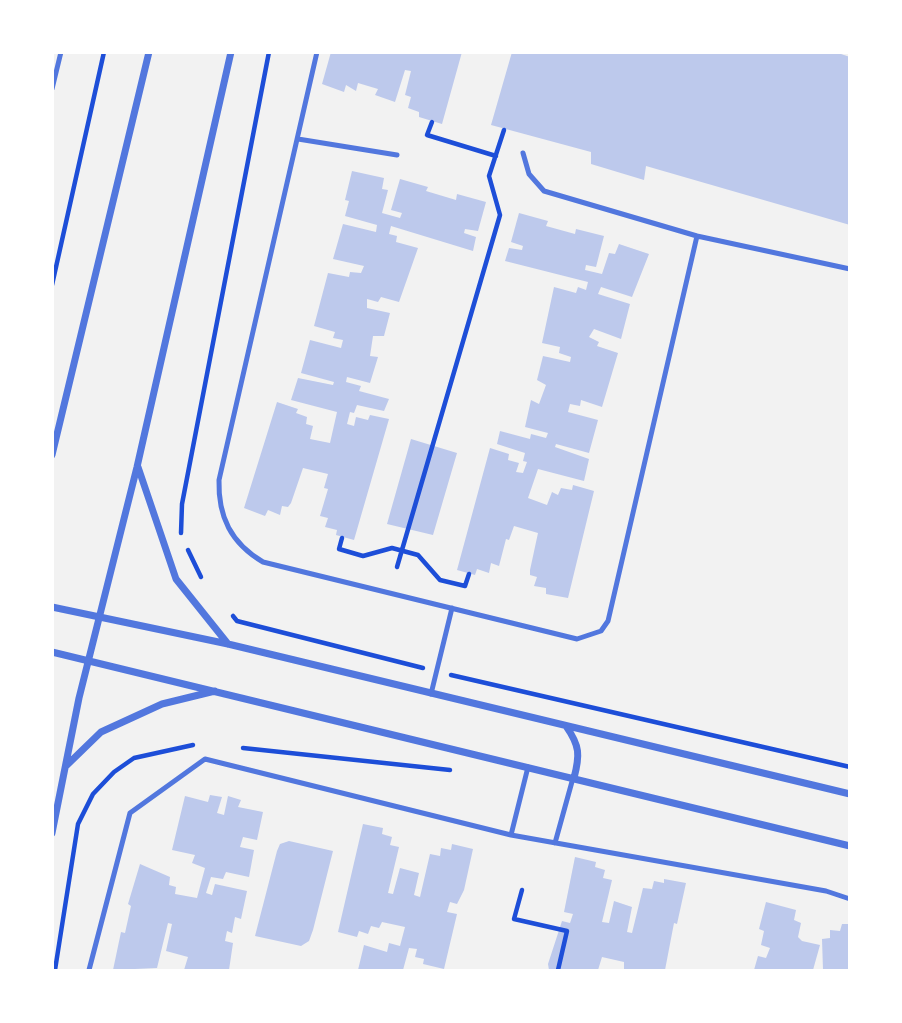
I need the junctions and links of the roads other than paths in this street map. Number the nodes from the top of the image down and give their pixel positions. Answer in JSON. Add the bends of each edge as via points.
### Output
{"nodes":[{"id":1,"x":61,"y":52,"type":"edge"},
{"id":2,"x":149,"y":52,"type":"edge"},
{"id":3,"x":231,"y":52,"type":"edge"},
{"id":4,"x":317,"y":52,"type":"edge"},
{"id":5,"x":52,"y":89,"type":"edge"},
{"id":6,"x":298,"y":139,"type":"junction"},
{"id":7,"x":523,"y":153,"type":"dead end"},
{"id":8,"x":397,"y":155,"type":"dead end"},
{"id":9,"x":697,"y":236,"type":"junction"},
{"id":10,"x":849,"y":269,"type":"edge"},
{"id":11,"x":52,"y":455,"type":"edge"},
{"id":12,"x":137,"y":467,"type":"junction"},
{"id":13,"x":52,"y":607,"type":"edge"},
{"id":14,"x":452,"y":608,"type":"junction"},
{"id":15,"x":97,"y":619,"type":"junction"},
{"id":16,"x":228,"y":644,"type":"junction"},
{"id":17,"x":52,"y":652,"type":"edge"},
{"id":18,"x":89,"y":660,"type":"junction"},
{"id":19,"x":216,"y":691,"type":"junction"},
{"id":20,"x":431,"y":694,"type":"junction"},
{"id":21,"x":565,"y":726,"type":"junction"},
{"id":22,"x":67,"y":765,"type":"junction"},
{"id":23,"x":528,"y":767,"type":"junction"},
{"id":24,"x":574,"y":778,"type":"junction"},
{"id":25,"x":849,"y":794,"type":"edge"},
{"id":26,"x":52,"y":833,"type":"edge"},
{"id":27,"x":511,"y":835,"type":"junction"},
{"id":28,"x":555,"y":843,"type":"junction"},
{"id":29,"x":849,"y":846,"type":"edge"},
{"id":30,"x":849,"y":899,"type":"edge"},
{"id":31,"x":89,"y":971,"type":"edge"}],
"edges":[{"from":1,"to":5,"type":"lane"},
{"from":2,"to":11,"type":"street"},
{"from":3,"to":12,"type":"street"},
{"from":4,"to":6,"type":"lane"},
{"from":6,"to":8,"type":"lane"},
{"from":6,"to":14,"type":"lane","via":[[219,480],[221,511],[228,530],[245,551],[263,562]]},
{"from":7,"to":9,"type":"lane","via":[[529,174],[544,191]]},
{"from":9,"to":10,"type":"lane"},
{"from":9,"to":14,"type":"lane","via":[[608,621],[601,631],[577,639]]},
{"from":12,"to":15,"type":"street"},
{"from":12,"to":16,"type":"street","via":[[176,579]]},
{"from":13,"to":15,"type":"street"},
{"from":14,"to":20,"type":"lane"},
{"from":15,"to":16,"type":"street"},
{"from":15,"to":18,"type":"street"},
{"from":16,"to":20,"type":"street"},
{"from":17,"to":18,"type":"street"},
{"from":18,"to":19,"type":"street"},
{"from":18,"to":22,"type":"street"},
{"from":19,"to":22,"type":"street","via":[[162,704],[101,732]]},
{"from":19,"to":23,"type":"street"},
{"from":20,"to":21,"type":"street"},
{"from":21,"to":24,"type":"street","via":[[578,743]]},
{"from":21,"to":25,"type":"street"},
{"from":22,"to":26,"type":"street"},
{"from":23,"to":24,"type":"street"},
{"from":23,"to":27,"type":"lane"},
{"from":24,"to":28,"type":"lane"},
{"from":24,"to":29,"type":"street"},
{"from":27,"to":28,"type":"lane"},
{"from":27,"to":31,"type":"lane","via":[[205,759],[130,813]]},
{"from":28,"to":30,"type":"lane","via":[[826,891]]}]}
